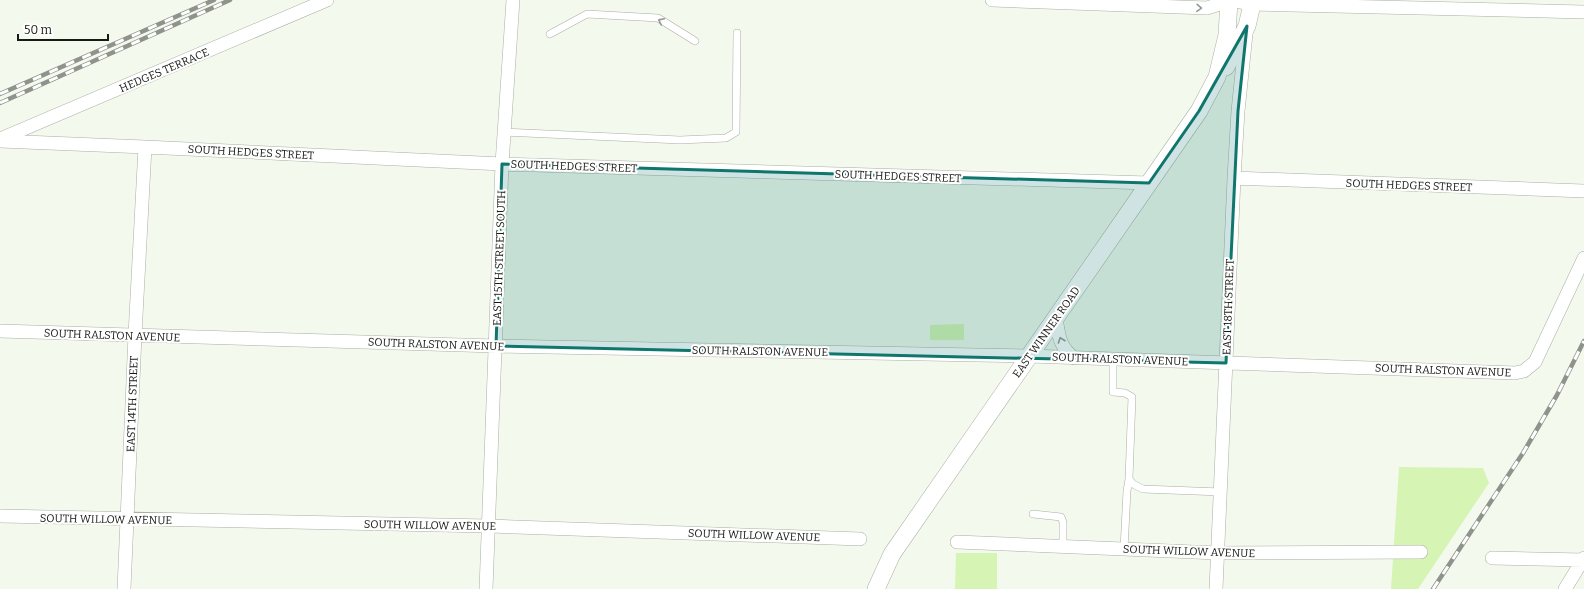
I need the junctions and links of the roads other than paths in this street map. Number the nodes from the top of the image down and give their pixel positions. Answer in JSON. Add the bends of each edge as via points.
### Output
{"nodes":[{"id":1,"x":327,"y":0,"type":"edge"},
{"id":2,"x":513,"y":0,"type":"edge"},
{"id":3,"x":992,"y":0,"type":"edge"},
{"id":4,"x":1229,"y":0,"type":"edge"},
{"id":5,"x":1103,"y":2,"type":"edge"},
{"id":6,"x":1253,"y":2,"type":"edge"},
{"id":7,"x":1584,"y":12,"type":"edge"},
{"id":8,"x":1247,"y":26,"type":"junction"},
{"id":9,"x":736,"y":32,"type":"dead end"},
{"id":10,"x":550,"y":34,"type":"dead end"},
{"id":11,"x":695,"y":41,"type":"dead end"},
{"id":12,"x":1217,"y":77,"type":"junction"},
{"id":13,"x":505,"y":132,"type":"junction"},
{"id":14,"x":0,"y":140,"type":"edge"},
{"id":15,"x":145,"y":147,"type":"junction"},
{"id":16,"x":502,"y":164,"type":"junction"},
{"id":17,"x":1234,"y":178,"type":"junction"},
{"id":18,"x":1149,"y":183,"type":"junction"},
{"id":19,"x":1584,"y":191,"type":"edge"},
{"id":20,"x":1584,"y":258,"type":"edge"},
{"id":21,"x":1056,"y":318,"type":"junction"},
{"id":22,"x":0,"y":331,"type":"edge"},
{"id":23,"x":134,"y":335,"type":"junction"},
{"id":24,"x":496,"y":346,"type":"junction"},
{"id":25,"x":1029,"y":356,"type":"junction"},
{"id":26,"x":1074,"y":358,"type":"junction"},
{"id":27,"x":1112,"y":359,"type":"junction"},
{"id":28,"x":1226,"y":363,"type":"junction"},
{"id":29,"x":1129,"y":479,"type":"junction"},
{"id":30,"x":1221,"y":492,"type":"junction"},
{"id":31,"x":1033,"y":514,"type":"dead end"},
{"id":32,"x":0,"y":516,"type":"edge"},
{"id":33,"x":127,"y":519,"type":"junction"},
{"id":34,"x":489,"y":526,"type":"junction"},
{"id":35,"x":860,"y":539,"type":"dead end"},
{"id":36,"x":957,"y":542,"type":"dead end"},
{"id":37,"x":1063,"y":546,"type":"junction"},
{"id":38,"x":1124,"y":549,"type":"junction"},
{"id":39,"x":1421,"y":552,"type":"dead end"},
{"id":40,"x":1218,"y":553,"type":"junction"},
{"id":41,"x":1492,"y":558,"type":"dead end"},
{"id":42,"x":1583,"y":560,"type":"edge"},
{"id":43,"x":124,"y":589,"type":"edge"},
{"id":44,"x":486,"y":589,"type":"edge"},
{"id":45,"x":876,"y":589,"type":"edge"},
{"id":46,"x":1216,"y":589,"type":"edge"},
{"id":47,"x":1565,"y":589,"type":"edge"}],
"edges":[{"from":1,"to":14,"type":"street","name":"HEDGES TERRACE"},
{"from":2,"to":13,"type":"street","name":"EAST 15TH STREET SOUTH"},
{"from":3,"to":5,"type":"street"},
{"from":5,"to":4,"type":"street","one_way":true,"via":[[1207,8]]},
{"from":4,"to":6,"type":"street"},
{"from":4,"to":12,"type":"street","name":"EAST WINNER ROAD","via":[[1227,35]]},
{"from":6,"to":7,"type":"street"},
{"from":6,"to":8,"type":"street","name":"EAST WINNER ROAD"},
{"from":8,"to":12,"type":"street","name":"EAST WINNER ROAD","via":[[1224,70]]},
{"from":8,"to":17,"type":"street","name":"EAST 18TH STREET"},
{"from":9,"to":13,"type":"lane","via":[[736,132],[726,138],[680,140]]},
{"from":11,"to":10,"type":"lane","one_way":true,"via":[[658,18],[587,14]]},
{"from":12,"to":18,"type":"street","name":"EAST WINNER ROAD","via":[[1199,111]]},
{"from":13,"to":16,"type":"street","name":"EAST 15TH STREET SOUTH"},
{"from":14,"to":15,"type":"street","name":"SOUTH HEDGES STREET"},
{"from":15,"to":16,"type":"street","name":"SOUTH HEDGES STREET"},
{"from":15,"to":23,"type":"street","name":"EAST 14TH STREET"},
{"from":16,"to":18,"type":"street","name":"SOUTH HEDGES STREET"},
{"from":16,"to":24,"type":"street","name":"EAST 15TH STREET SOUTH"},
{"from":17,"to":19,"type":"street","name":"SOUTH HEDGES STREET"},
{"from":17,"to":28,"type":"street","name":"EAST 18TH STREET"},
{"from":18,"to":21,"type":"street","name":"EAST WINNER ROAD"},
{"from":20,"to":28,"type":"street","name":"SOUTH RALSTON AVENUE","via":[[1535,362],[1524,371]]},
{"from":21,"to":25,"type":"street","name":"EAST WINNER ROAD"},
{"from":26,"to":21,"type":"street","one_way":true,"via":[[1064,350],[1060,342]]},
{"from":22,"to":23,"type":"street","name":"SOUTH RALSTON AVENUE"},
{"from":23,"to":24,"type":"street","name":"SOUTH RALSTON AVENUE"},
{"from":23,"to":33,"type":"street","name":"EAST 14TH STREET"},
{"from":24,"to":25,"type":"street","name":"SOUTH RALSTON AVENUE"},
{"from":24,"to":34,"type":"street","name":"EAST 15TH STREET SOUTH"},
{"from":25,"to":26,"type":"street","name":"SOUTH RALSTON AVENUE"},
{"from":25,"to":45,"type":"street","name":"EAST WINNER ROAD","via":[[892,554]]},
{"from":26,"to":27,"type":"street","name":"SOUTH RALSTON AVENUE"},
{"from":27,"to":28,"type":"street","name":"SOUTH RALSTON AVENUE"},
{"from":27,"to":29,"type":"lane","via":[[1113,392],[1125,393],[1132,397]]},
{"from":28,"to":30,"type":"street","name":"EAST 18TH STREET"},
{"from":29,"to":30,"type":"lane","via":[[1143,489]]},
{"from":29,"to":38,"type":"lane"},
{"from":30,"to":40,"type":"street","name":"EAST 18TH STREET"},
{"from":31,"to":37,"type":"lane","via":[[1061,517]]},
{"from":32,"to":33,"type":"street","name":"SOUTH WILLOW AVENUE"},
{"from":33,"to":34,"type":"street","name":"SOUTH WILLOW AVENUE"},
{"from":33,"to":43,"type":"street","name":"EAST 14TH STREET"},
{"from":34,"to":35,"type":"street","name":"SOUTH WILLOW AVENUE"},
{"from":34,"to":44,"type":"street","name":"EAST 15TH STREET SOUTH"},
{"from":36,"to":37,"type":"street","name":"SOUTH WILLOW AVENUE"},
{"from":37,"to":38,"type":"street","name":"SOUTH WILLOW AVENUE"},
{"from":38,"to":40,"type":"street","name":"SOUTH WILLOW AVENUE"},
{"from":39,"to":40,"type":"street","name":"SOUTH WILLOW AVENUE"},
{"from":40,"to":46,"type":"street","name":"EAST 18TH STREET"},
{"from":41,"to":42,"type":"street"},
{"from":42,"to":47,"type":"street"}]}
